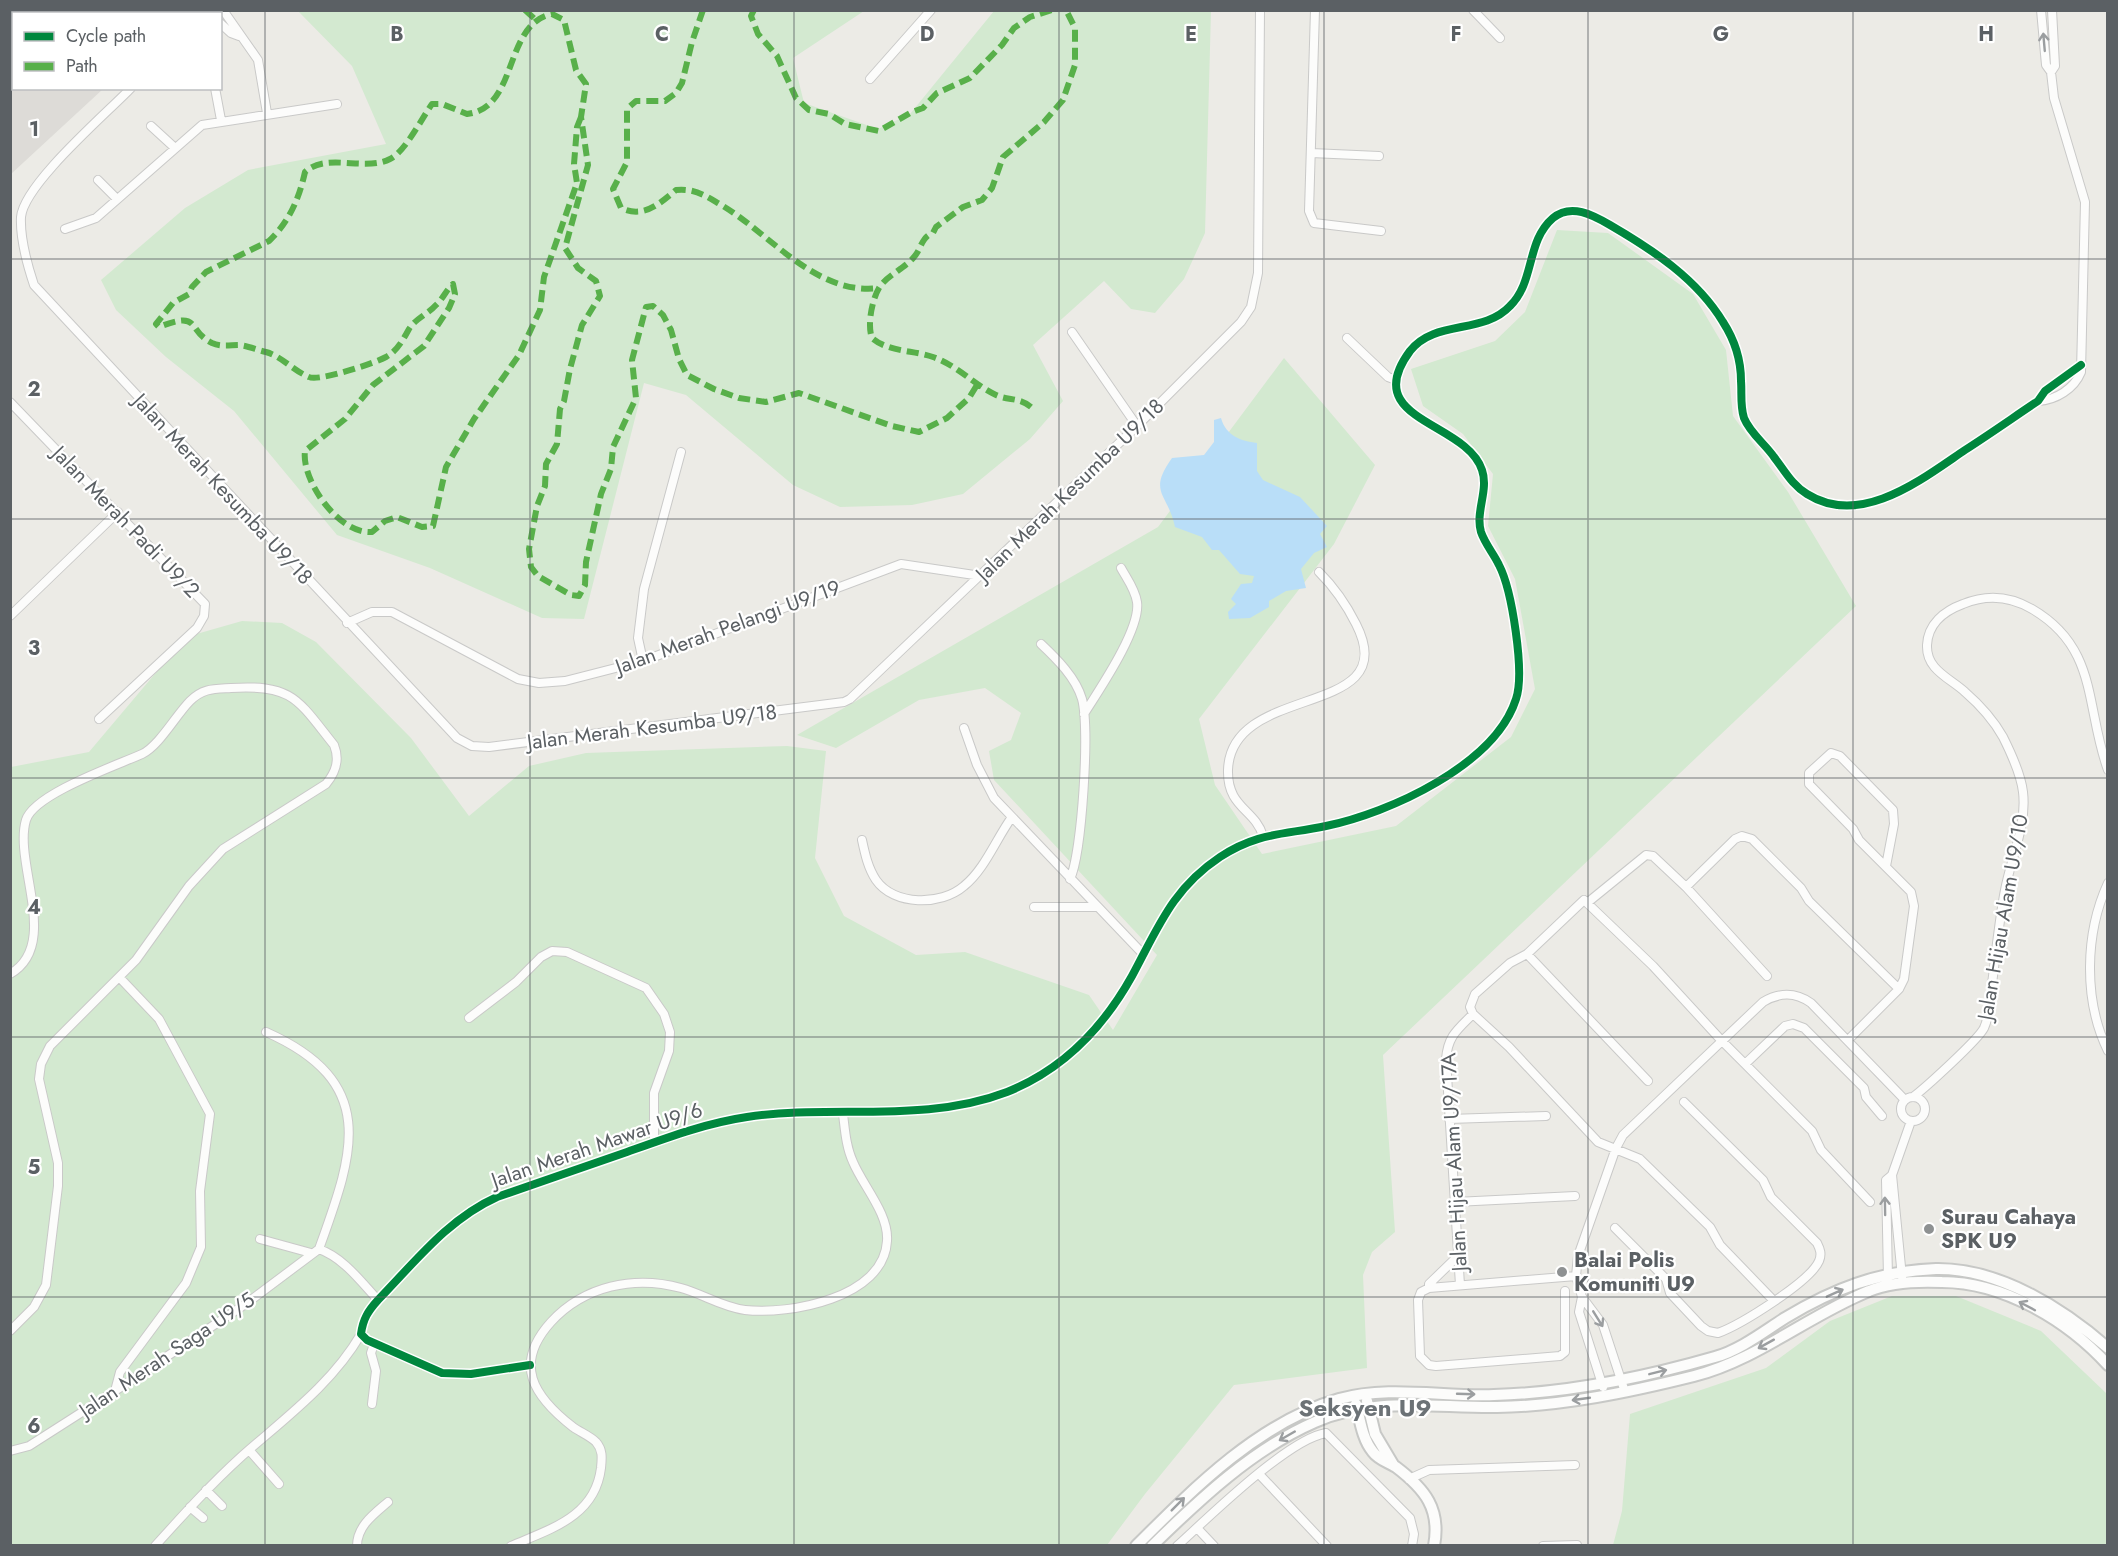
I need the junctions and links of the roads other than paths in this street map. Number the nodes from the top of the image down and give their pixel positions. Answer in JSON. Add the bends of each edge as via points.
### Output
{"nodes":[{"id":1,"x":223,"y":10,"type":"edge"},
{"id":2,"x":932,"y":10,"type":"edge"},
{"id":3,"x":1260,"y":10,"type":"edge"},
{"id":4,"x":1315,"y":10,"type":"edge"},
{"id":5,"x":1473,"y":10,"type":"edge"},
{"id":6,"x":2041,"y":10,"type":"edge"},
{"id":7,"x":2052,"y":10,"type":"edge"},
{"id":8,"x":222,"y":25,"type":"edge"},
{"id":9,"x":240,"y":36,"type":"junction"},
{"id":10,"x":1500,"y":38,"type":"dead end"},
{"id":11,"x":2051,"y":72,"type":"junction"},
{"id":12,"x":870,"y":79,"type":"dead end"},
{"id":13,"x":129,"y":90,"type":"edge"},
{"id":14,"x":215,"y":90,"type":"edge"},
{"id":15,"x":337,"y":104,"type":"dead end"},
{"id":16,"x":267,"y":113,"type":"junction"},
{"id":17,"x":221,"y":120,"type":"junction"},
{"id":18,"x":151,"y":126,"type":"dead end"},
{"id":19,"x":175,"y":148,"type":"junction"},
{"id":20,"x":1311,"y":153,"type":"junction"},
{"id":21,"x":1379,"y":156,"type":"dead end"},
{"id":22,"x":98,"y":180,"type":"dead end"},
{"id":23,"x":117,"y":199,"type":"junction"},
{"id":24,"x":65,"y":229,"type":"dead end"},
{"id":25,"x":1381,"y":231,"type":"dead end"},
{"id":26,"x":1072,"y":332,"type":"dead end"},
{"id":27,"x":1347,"y":338,"type":"dead end"},
{"id":28,"x":2081,"y":365,"type":"junction"},
{"id":29,"x":1396,"y":380,"type":"junction"},
{"id":30,"x":2038,"y":401,"type":"junction"},
{"id":31,"x":10,"y":402,"type":"edge"},
{"id":32,"x":1137,"y":426,"type":"junction"},
{"id":33,"x":681,"y":452,"type":"dead end"},
{"id":34,"x":118,"y":512,"type":"junction"},
{"id":35,"x":1121,"y":568,"type":"dead end"},
{"id":36,"x":1319,"y":572,"type":"dead end"},
{"id":37,"x":981,"y":576,"type":"junction"},
{"id":38,"x":10,"y":616,"type":"edge"},
{"id":39,"x":347,"y":623,"type":"junction"},
{"id":40,"x":1041,"y":644,"type":"dead end"},
{"id":41,"x":643,"y":661,"type":"junction"},
{"id":42,"x":1084,"y":714,"type":"junction"},
{"id":43,"x":99,"y":718,"type":"dead end"},
{"id":44,"x":964,"y":728,"type":"dead end"},
{"id":45,"x":2108,"y":770,"type":"edge"},
{"id":46,"x":1012,"y":817,"type":"junction"},
{"id":47,"x":1263,"y":836,"type":"junction"},
{"id":48,"x":862,"y":840,"type":"dead end"},
{"id":49,"x":1886,"y":866,"type":"junction"},
{"id":50,"x":1070,"y":879,"type":"junction"},
{"id":51,"x":2108,"y":883,"type":"edge"},
{"id":52,"x":1686,"y":886,"type":"junction"},
{"id":53,"x":1586,"y":901,"type":"junction"},
{"id":54,"x":1034,"y":907,"type":"dead end"},
{"id":55,"x":1098,"y":907,"type":"junction"},
{"id":56,"x":1143,"y":954,"type":"junction"},
{"id":57,"x":1527,"y":954,"type":"junction"},
{"id":58,"x":10,"y":974,"type":"edge"},
{"id":59,"x":1767,"y":976,"type":"dead end"},
{"id":60,"x":120,"y":978,"type":"junction"},
{"id":61,"x":1899,"y":989,"type":"junction"},
{"id":62,"x":1473,"y":1014,"type":"junction"},
{"id":63,"x":469,"y":1018,"type":"dead end"},
{"id":64,"x":266,"y":1032,"type":"dead end"},
{"id":65,"x":1721,"y":1040,"type":"junction"},
{"id":66,"x":1848,"y":1040,"type":"junction"},
{"id":67,"x":2108,"y":1051,"type":"edge"},
{"id":68,"x":1745,"y":1064,"type":"junction"},
{"id":69,"x":1648,"y":1081,"type":"dead end"},
{"id":70,"x":1928,"y":1086,"type":"junction"},
{"id":71,"x":1909,"y":1098,"type":"junction"},
{"id":72,"x":1684,"y":1102,"type":"dead end"},
{"id":73,"x":1925,"y":1107,"type":"junction"},
{"id":74,"x":843,"y":1114,"type":"junction"},
{"id":75,"x":1546,"y":1116,"type":"dead end"},
{"id":76,"x":1882,"y":1116,"type":"dead end"},
{"id":77,"x":1449,"y":1119,"type":"junction"},
{"id":78,"x":1911,"y":1121,"type":"junction"},
{"id":79,"x":654,"y":1142,"type":"junction"},
{"id":80,"x":1616,"y":1148,"type":"junction"},
{"id":81,"x":1892,"y":1175,"type":"junction"},
{"id":82,"x":1575,"y":1196,"type":"dead end"},
{"id":83,"x":1455,"y":1202,"type":"junction"},
{"id":84,"x":1870,"y":1202,"type":"dead end"},
{"id":85,"x":1615,"y":1228,"type":"dead end"},
{"id":86,"x":260,"y":1239,"type":"dead end"},
{"id":87,"x":315,"y":1251,"type":"junction"},
{"id":88,"x":1458,"y":1256,"type":"junction"},
{"id":89,"x":1902,"y":1272,"type":"junction"},
{"id":90,"x":1576,"y":1276,"type":"junction"},
{"id":91,"x":1889,"y":1280,"type":"junction"},
{"id":92,"x":1903,"y":1284,"type":"junction"},
{"id":93,"x":1460,"y":1285,"type":"junction"},
{"id":94,"x":1429,"y":1288,"type":"junction"},
{"id":95,"x":1565,"y":1291,"type":"dead end"},
{"id":96,"x":1582,"y":1297,"type":"junction"},
{"id":97,"x":378,"y":1300,"type":"junction"},
{"id":98,"x":1774,"y":1301,"type":"junction"},
{"id":99,"x":10,"y":1331,"type":"edge"},
{"id":100,"x":361,"y":1334,"type":"junction"},
{"id":101,"x":374,"y":1344,"type":"junction"},
{"id":102,"x":2108,"y":1348,"type":"edge"},
{"id":103,"x":530,"y":1365,"type":"junction"},
{"id":104,"x":2108,"y":1365,"type":"edge"},
{"id":105,"x":1621,"y":1381,"type":"junction"},
{"id":106,"x":1602,"y":1384,"type":"junction"},
{"id":107,"x":115,"y":1391,"type":"junction"},
{"id":108,"x":1625,"y":1392,"type":"junction"},
{"id":109,"x":1360,"y":1395,"type":"junction"},
{"id":110,"x":1606,"y":1395,"type":"junction"},
{"id":111,"x":372,"y":1404,"type":"dead end"},
{"id":112,"x":1390,"y":1405,"type":"junction"},
{"id":113,"x":1363,"y":1407,"type":"junction"},
{"id":114,"x":1342,"y":1412,"type":"junction"},
{"id":115,"x":1367,"y":1424,"type":"junction"},
{"id":116,"x":249,"y":1450,"type":"junction"},
{"id":117,"x":10,"y":1451,"type":"edge"},
{"id":118,"x":1575,"y":1465,"type":"dead end"},
{"id":119,"x":1259,"y":1474,"type":"junction"},
{"id":120,"x":1409,"y":1479,"type":"junction"},
{"id":121,"x":279,"y":1484,"type":"dead end"},
{"id":122,"x":206,"y":1490,"type":"junction"},
{"id":123,"x":388,"y":1502,"type":"dead end"},
{"id":124,"x":222,"y":1506,"type":"dead end"},
{"id":125,"x":190,"y":1507,"type":"junction"},
{"id":126,"x":203,"y":1518,"type":"dead end"},
{"id":127,"x":1197,"y":1528,"type":"junction"},
{"id":128,"x":155,"y":1545,"type":"edge"},
{"id":129,"x":357,"y":1545,"type":"edge"},
{"id":130,"x":511,"y":1545,"type":"edge"},
{"id":131,"x":1136,"y":1545,"type":"edge"},
{"id":132,"x":1152,"y":1545,"type":"edge"},
{"id":133,"x":1178,"y":1545,"type":"edge"},
{"id":134,"x":1214,"y":1545,"type":"edge"},
{"id":135,"x":1328,"y":1545,"type":"edge"},
{"id":136,"x":1412,"y":1545,"type":"edge"},
{"id":137,"x":1434,"y":1545,"type":"edge"},
{"id":138,"x":1543,"y":1545,"type":"edge"},
{"id":139,"x":1577,"y":1545,"type":"edge"}],
"edges":[{"from":1,"to":9,"type":"street"},
{"from":2,"to":12,"type":"street"},
{"from":3,"to":32,"type":"street","name":"Jalan Merah Kesumba U9/18","via":[[1258,273],[1251,307],[1241,322]]},
{"from":4,"to":20,"type":"street"},
{"from":5,"to":10,"type":"street"},
{"from":11,"to":6,"type":"street","one_way":true,"via":[[2046,65]]},
{"from":7,"to":11,"type":"street","via":[[2055,66]]},
{"from":8,"to":9,"type":"street"},
{"from":9,"to":16,"type":"street","via":[[258,60]]},
{"from":11,"to":28,"type":"street","via":[[2054,98],[2085,202]]},
{"from":13,"to":39,"type":"street","name":"Jalan Merah Kesumba U9/18","via":[[41,178],[29,197],[21,215],[27,264],[34,285]]},
{"from":14,"to":17,"type":"street"},
{"from":15,"to":16,"type":"street"},
{"from":16,"to":17,"type":"street"},
{"from":17,"to":19,"type":"street","via":[[202,125]]},
{"from":18,"to":19,"type":"street"},
{"from":19,"to":23,"type":"street"},
{"from":20,"to":21,"type":"street"},
{"from":20,"to":25,"type":"street","via":[[1309,211],[1314,223]]},
{"from":22,"to":23,"type":"street"},
{"from":23,"to":24,"type":"street","via":[[96,218]]},
{"from":26,"to":32,"type":"street"},
{"from":27,"to":29,"type":"street"},
{"from":28,"to":30,"type":"street","via":[[2045,391]]},
{"from":28,"to":30,"type":"street","via":[[2075,383],[2058,397]]},
{"from":29,"to":30,"type":"street","via":[[1410,352],[1431,335],[1481,324],[1514,304],[1543,230],[1554,217],[1575,211],[1614,227],[1665,260],[1707,300],[1735,347],[1746,423],[1792,483],[1820,501],[1870,503],[1906,490]]},
{"from":29,"to":47,"type":"street","name":"Jalan Merah Mawar U9/6","via":[[1406,407],[1451,437],[1482,470],[1479,518],[1509,594],[1519,665],[1516,699],[1497,733],[1440,782],[1389,807],[1326,826]]},
{"from":31,"to":34,"type":"street","name":"Jalan Merah Padi U9/2"},
{"from":32,"to":37,"type":"street","name":"Jalan Merah Kesumba U9/18"},
{"from":33,"to":41,"type":"street","via":[[644,589],[638,638]]},
{"from":34,"to":38,"type":"street"},
{"from":34,"to":43,"type":"street","name":"Jalan Merah Padi U9/2","via":[[205,604],[204,616],[197,628]]},
{"from":35,"to":42,"type":"street","via":[[1135,592],[1137,614],[1115,665]]},
{"from":36,"to":47,"type":"street","via":[[1347,606],[1361,634],[1364,659],[1351,682],[1328,695],[1260,718],[1234,744],[1228,768],[1232,795]]},
{"from":37,"to":39,"type":"street","name":"Jalan Merah Kesumba U9/18","via":[[844,702],[489,747],[472,746],[457,738]]},
{"from":37,"to":41,"type":"street","name":"Jalan Merah Pelangi U9/19","via":[[901,564]]},
{"from":39,"to":41,"type":"street","name":"Jalan Merah Pelangi U9/19","via":[[372,612],[392,612],[518,679],[539,683],[565,681]]},
{"from":40,"to":42,"type":"street","via":[[1073,683],[1082,698]]},
{"from":42,"to":50,"type":"street","via":[[1086,748],[1077,856]]},
{"from":44,"to":46,"type":"street","via":[[984,782]]},
{"from":45,"to":70,"type":"street","name":"Jalan Hijau Alam U9/10","via":[[2079,654],[2054,624],[2024,604],[1990,597],[1960,605],[1936,621],[1927,648],[1932,663],[1984,711],[2002,737],[2023,792],[2023,811],[2005,890],[1985,1026]]},
{"from":46,"to":48,"type":"street","via":[[964,887],[923,901],[898,897],[884,888],[875,879]]},
{"from":46,"to":50,"type":"street"},
{"from":47,"to":56,"type":"street","name":"Jalan Merah Mawar U9/6","via":[[1219,858],[1182,888]]},
{"from":49,"to":49,"type":"street","via":[[1809,784],[1809,773],[1826,755],[1840,756],[1893,810]]},
{"from":49,"to":61,"type":"street","via":[[1911,892],[1914,906],[1904,979]]},
{"from":50,"to":55,"type":"street"},
{"from":51,"to":67,"type":"street","via":[[2092,933],[2090,975],[2097,1022]]},
{"from":52,"to":53,"type":"street","via":[[1653,856],[1646,855]]},
{"from":52,"to":59,"type":"street"},
{"from":52,"to":61,"type":"street","via":[[1735,839],[1752,839]]},
{"from":53,"to":57,"type":"street"},
{"from":53,"to":65,"type":"street"},
{"from":54,"to":55,"type":"street"},
{"from":55,"to":56,"type":"street"},
{"from":56,"to":74,"type":"street","name":"Jalan Merah Mawar U9/6","via":[[1114,1005],[1084,1043],[1064,1061],[1015,1089],[986,1100],[893,1113]]},
{"from":57,"to":62,"type":"street","via":[[1510,963],[1475,994],[1470,1007]]},
{"from":57,"to":69,"type":"street"},
{"from":58,"to":60,"type":"street","via":[[25,963],[32,945],[34,927],[25,822],[37,803],[146,752],[183,708],[204,690],[259,686],[287,693],[334,745],[338,754],[334,772],[326,784],[223,849],[189,886]]},
{"from":60,"to":99,"type":"street","via":[[57,1038],[41,1064],[40,1089],[58,1163],[58,1186],[46,1285],[34,1307]]},
{"from":60,"to":107,"type":"street","via":[[159,1019],[210,1114],[200,1191],[201,1246],[186,1283],[120,1372]]},
{"from":61,"to":66,"type":"street"},
{"from":62,"to":77,"type":"street","name":"Jalan Hijau Alam U9/17A","via":[[1447,1044]]},
{"from":62,"to":80,"type":"street","via":[[1598,1142]]},
{"from":63,"to":79,"type":"street","via":[[552,951],[567,952],[646,988],[664,1014],[670,1032],[669,1051],[654,1093]]},
{"from":64,"to":87,"type":"street","via":[[312,1058],[338,1090],[348,1114],[348,1161]]},
{"from":65,"to":66,"type":"street","via":[[1763,1002],[1789,994],[1802,996],[1811,1003]]},
{"from":65,"to":68,"type":"street"},
{"from":65,"to":80,"type":"street","via":[[1623,1135]]},
{"from":66,"to":71,"type":"street"},
{"from":68,"to":76,"type":"street","via":[[1785,1026],[1804,1028],[1864,1088],[1866,1097]]},
{"from":68,"to":84,"type":"street","via":[[1812,1131],[1821,1150]]},
{"from":70,"to":71,"type":"street","name":"Jalan Hijau Alam U9/10"},
{"from":70,"to":73,"type":"street"},
{"from":71,"to":73,"type":"street","via":[[1921,1100]]},
{"from":71,"to":78,"type":"street","via":[[1901,1111]]},
{"from":72,"to":98,"type":"street","via":[[1763,1180],[1771,1197],[1821,1250],[1815,1267]]},
{"from":73,"to":78,"type":"street","via":[[1920,1119]]},
{"from":74,"to":79,"type":"street","name":"Jalan Merah Mawar U9/6","via":[[746,1117]]},
{"from":74,"to":103,"type":"street","via":[[851,1156],[887,1233],[883,1257],[865,1281],[849,1292],[809,1306],[747,1310],[727,1307],[670,1286],[630,1284],[598,1289],[572,1302],[545,1329],[533,1349]]},
{"from":75,"to":77,"type":"street"},
{"from":77,"to":83,"type":"street","name":"Jalan Hijau Alam U9/17A"},
{"from":78,"to":81,"type":"street"},
{"from":79,"to":97,"type":"street","name":"Jalan Merah Mawar U9/6","via":[[474,1208],[453,1223]]},
{"from":80,"to":90,"type":"street","via":[[1578,1256]]},
{"from":80,"to":98,"type":"street","via":[[1640,1159],[1710,1227],[1720,1245]]},
{"from":81,"to":89,"type":"street"},
{"from":91,"to":81,"type":"street","one_way":true,"via":[[1886,1180]]},
{"from":82,"to":83,"type":"street"},
{"from":83,"to":88,"type":"street","name":"Jalan Hijau Alam U9/17A"},
{"from":85,"to":98,"type":"street","via":[[1666,1279],[1670,1293],[1708,1331],[1726,1330]]},
{"from":86,"to":87,"type":"street"},
{"from":87,"to":97,"type":"street","via":[[332,1254]]},
{"from":87,"to":107,"type":"street","name":"Jalan Merah Saga U9/5","via":[[247,1304]]},
{"from":88,"to":93,"type":"street","name":"Jalan Hijau Alam U9/17A"},
{"from":88,"to":94,"type":"street"},
{"from":89,"to":91,"type":"street"},
{"from":89,"to":92,"type":"street"},
{"from":89,"to":102,"type":"street","via":[[1964,1272],[2025,1291]]},
{"from":90,"to":93,"type":"street"},
{"from":90,"to":96,"type":"street"},
{"from":91,"to":92,"type":"street"},
{"from":105,"to":91,"type":"street","one_way":true,"via":[[1726,1354],[1805,1306],[1868,1278]]},
{"from":91,"to":108,"type":"street","one_way":true,"via":[[1813,1317],[1732,1364]]},
{"from":104,"to":92,"type":"street","one_way":true,"via":[[2058,1322],[2002,1293],[1944,1281]]},
{"from":93,"to":94,"type":"street"},
{"from":94,"to":95,"type":"street","via":[[1421,1292],[1418,1300],[1420,1356],[1436,1366],[1564,1354]]},
{"from":96,"to":105,"type":"street","one_way":true,"via":[[1603,1325]]},
{"from":96,"to":106,"type":"street","via":[[1579,1312]]},
{"from":97,"to":100,"type":"street","name":"Jalan Merah Mawar U9/6","via":[[366,1314]]},
{"from":100,"to":101,"type":"street"},
{"from":100,"to":116,"type":"street","via":[[306,1402]]},
{"from":101,"to":103,"type":"street","via":[[442,1373],[471,1374]]},
{"from":101,"to":111,"type":"street"},
{"from":103,"to":130,"type":"street","via":[[532,1378],[549,1403],[595,1442],[602,1457],[594,1492],[579,1512],[567,1522]]},
{"from":105,"to":106,"type":"street"},
{"from":105,"to":108,"type":"street"},
{"from":109,"to":106,"type":"street","one_way":true,"via":[[1492,1395]]},
{"from":106,"to":110,"type":"street"},
{"from":107,"to":117,"type":"street","name":"Jalan Merah Saga U9/5","via":[[29,1446]]},
{"from":108,"to":110,"type":"street"},
{"from":109,"to":113,"type":"street"},
{"from":131,"to":109,"type":"street","one_way":true,"via":[[1190,1492],[1257,1440],[1303,1413]]},
{"from":110,"to":112,"type":"street","one_way":true,"via":[[1496,1407]]},
{"from":112,"to":113,"type":"street"},
{"from":112,"to":115,"type":"street"},
{"from":113,"to":114,"type":"street"},
{"from":113,"to":115,"type":"street"},
{"from":114,"to":115,"type":"street"},
{"from":114,"to":132,"type":"street","one_way":true,"via":[[1286,1436],[1197,1501]]},
{"from":115,"to":120,"type":"street","via":[[1372,1451]]},
{"from":116,"to":121,"type":"street"},
{"from":116,"to":122,"type":"street"},
{"from":118,"to":120,"type":"street","via":[[1429,1470]]},
{"from":119,"to":127,"type":"street"},
{"from":119,"to":135,"type":"street"},
{"from":119,"to":136,"type":"street","via":[[1304,1441],[1322,1433],[1330,1434],[1410,1518]]},
{"from":120,"to":137,"type":"street","via":[[1434,1511]]},
{"from":122,"to":124,"type":"street"},
{"from":122,"to":125,"type":"street"},
{"from":123,"to":129,"type":"street","via":[[365,1522]]},
{"from":125,"to":126,"type":"street"},
{"from":125,"to":128,"type":"street"},
{"from":127,"to":133,"type":"street"},
{"from":127,"to":134,"type":"street"},
{"from":138,"to":139,"type":"street"}]}
